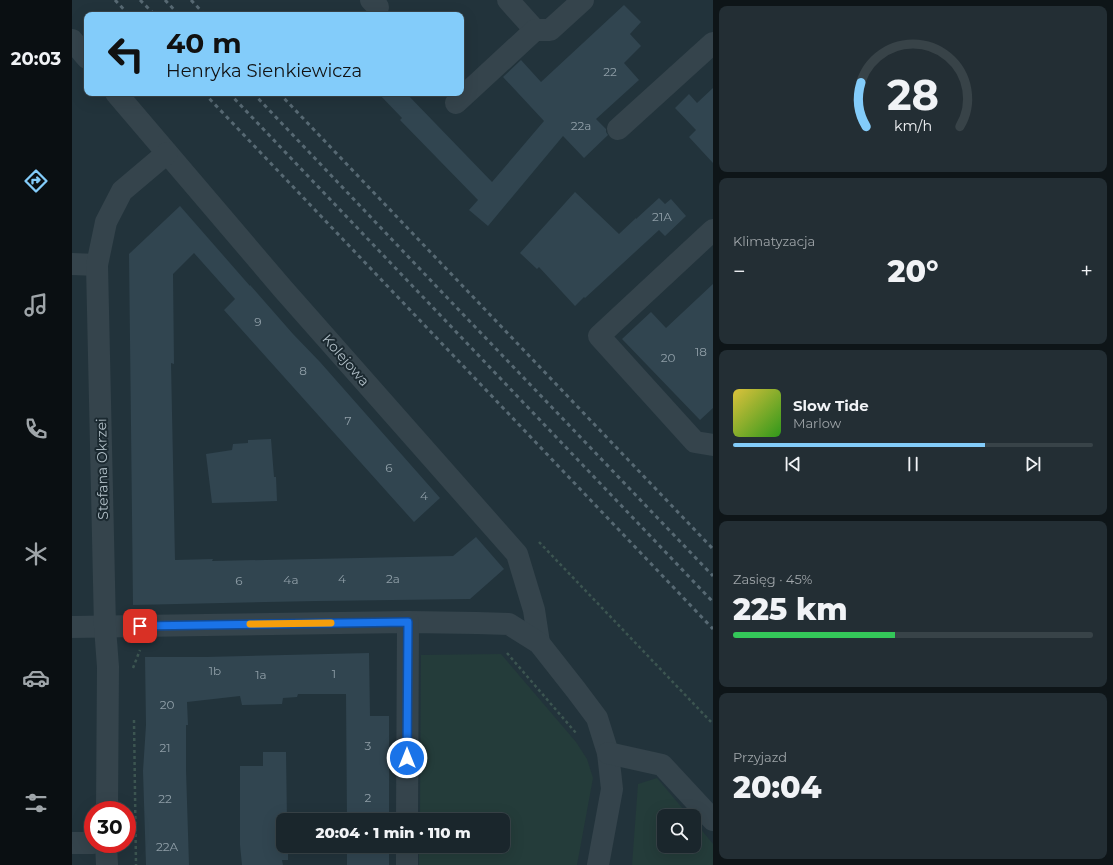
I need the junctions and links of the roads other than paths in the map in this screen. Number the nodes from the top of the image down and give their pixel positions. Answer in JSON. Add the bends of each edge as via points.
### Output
{"nodes":[{"id":1,"x":508,"y":0,"type":"edge"},
{"id":2,"x":583,"y":0,"type":"edge"},
{"id":3,"x":536,"y":30,"type":"junction"},
{"id":4,"x":72,"y":40,"type":"edge"},
{"id":5,"x":713,"y":43,"type":"edge"},
{"id":6,"x":84,"y":54,"type":"edge"},
{"id":7,"x":119,"y":96,"type":"edge"},
{"id":8,"x":464,"y":96,"type":"edge"},
{"id":9,"x":464,"y":96,"type":"edge"},
{"id":10,"x":456,"y":103,"type":"dead end"},
{"id":11,"x":618,"y":129,"type":"dead end"},
{"id":12,"x":167,"y":154,"type":"junction"},
{"id":13,"x":713,"y":230,"type":"edge"},
{"id":14,"x":72,"y":264,"type":"edge"},
{"id":15,"x":97,"y":265,"type":"junction"},
{"id":16,"x":712,"y":443,"type":"edge"},
{"id":17,"x":408,"y":622,"type":"junction"},
{"id":18,"x":72,"y":627,"type":"edge"},
{"id":19,"x":105,"y":627,"type":"junction"},
{"id":20,"x":539,"y":643,"type":"junction"},
{"id":21,"x":608,"y":753,"type":"junction"},
{"id":22,"x":107,"y":801,"type":"edge"},
{"id":23,"x":407,"y":813,"type":"edge"},
{"id":24,"x":713,"y":820,"type":"edge"},
{"id":25,"x":72,"y":843,"type":"edge"},
{"id":26,"x":84,"y":843,"type":"edge"},
{"id":27,"x":106,"y":853,"type":"edge"},
{"id":28,"x":407,"y":853,"type":"edge"},
{"id":29,"x":107,"y":865,"type":"edge"},
{"id":30,"x":407,"y":865,"type":"edge"},
{"id":31,"x":598,"y":865,"type":"edge"}],
"edges":[{"from":1,"to":3,"type":"street"},
{"from":2,"to":3,"type":"street","via":[[550,30]]},
{"from":3,"to":8,"type":"street"},
{"from":4,"to":6,"type":"street"},
{"from":5,"to":11,"type":"street"},
{"from":7,"to":12,"type":"street","name":"Kolejowa"},
{"from":9,"to":10,"type":"street"},
{"from":12,"to":15,"type":"street","name":"Stefana Okrzei","via":[[122,191],[106,222]]},
{"from":12,"to":20,"type":"street","name":"Kolejowa","via":[[517,554],[534,610]]},
{"from":13,"to":16,"type":"street","via":[[598,336],[695,442]]},
{"from":14,"to":15,"type":"street"},
{"from":15,"to":19,"type":"street","name":"Stefana Okrzei"},
{"from":17,"to":19,"type":"street"},
{"from":17,"to":20,"type":"street","via":[[509,624]]},
{"from":17,"to":23,"type":"street"},
{"from":18,"to":19,"type":"street"},
{"from":19,"to":22,"type":"street","name":"Stefana Okrzei","via":[[108,667]]},
{"from":20,"to":21,"type":"street","via":[[597,718]]},
{"from":21,"to":24,"type":"street","via":[[662,765]]},
{"from":21,"to":31,"type":"street","via":[[612,789]]},
{"from":25,"to":26,"type":"street"},
{"from":27,"to":29,"type":"street"},
{"from":28,"to":30,"type":"street"}]}
